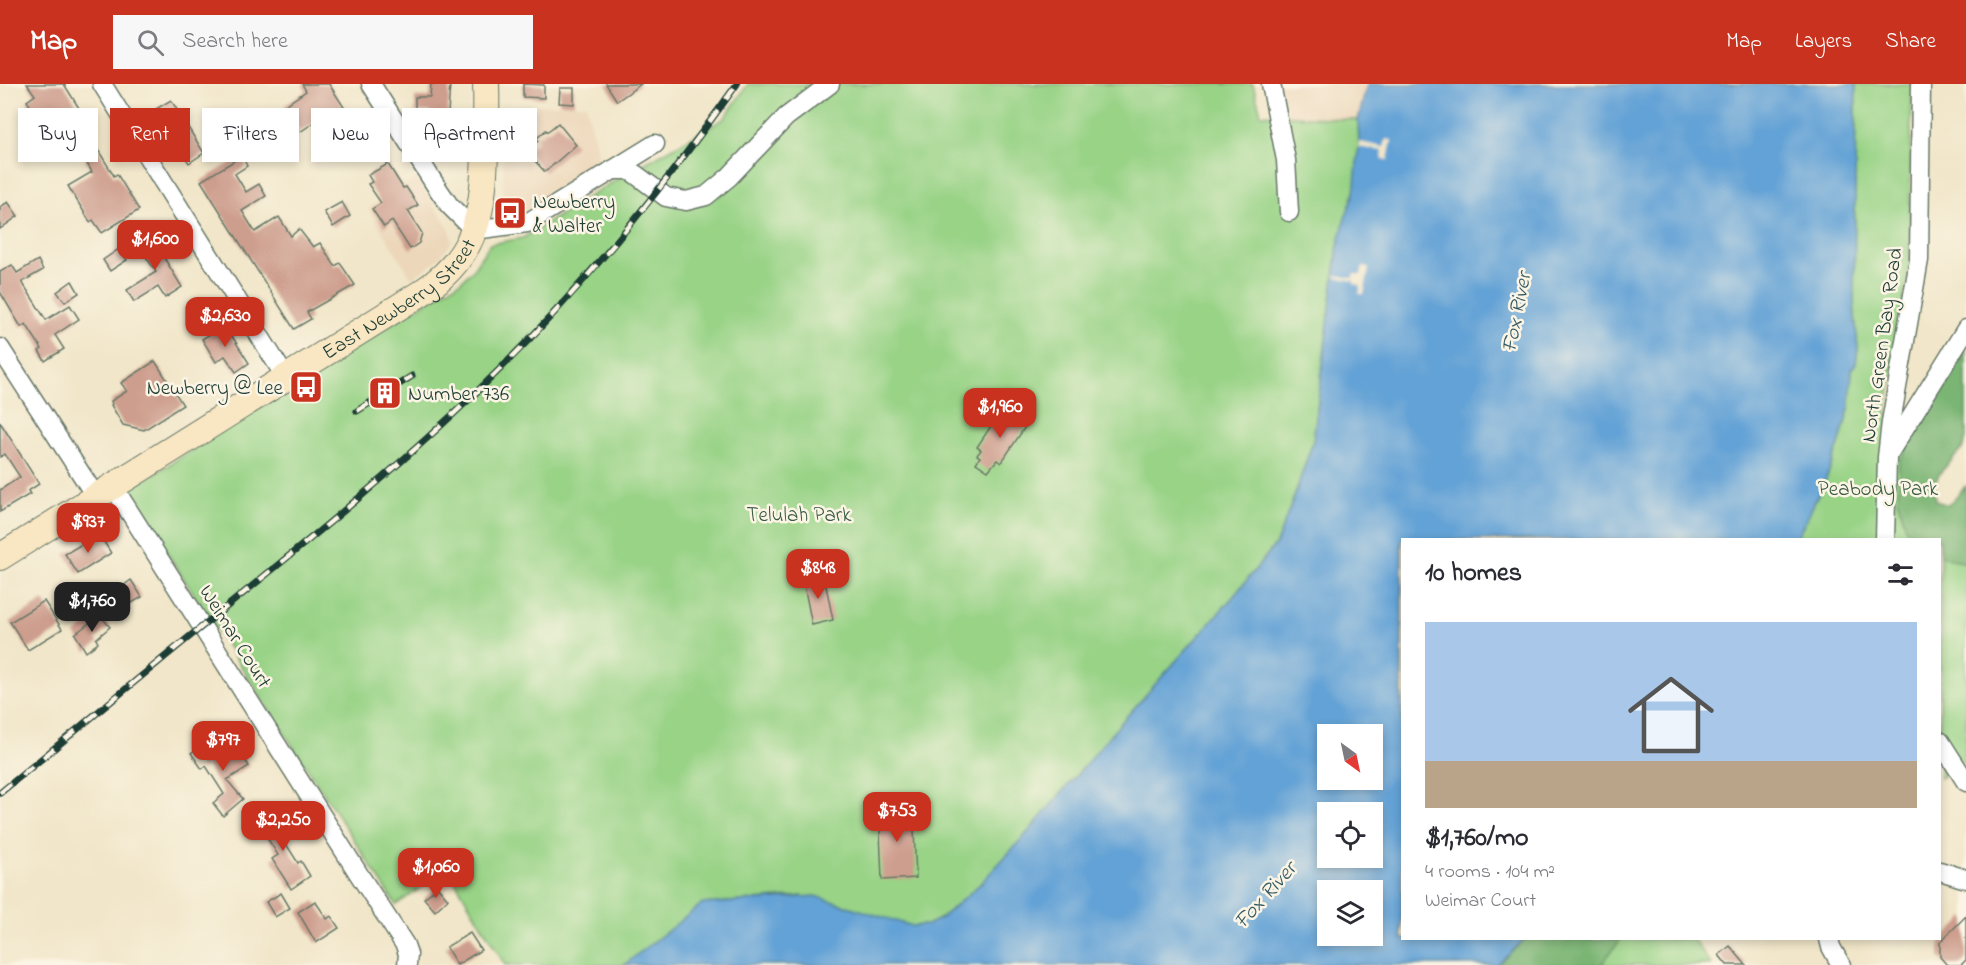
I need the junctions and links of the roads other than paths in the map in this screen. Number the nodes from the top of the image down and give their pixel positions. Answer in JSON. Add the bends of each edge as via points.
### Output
{"nodes":[{"id":1,"x":102,"y":84,"type":"edge"},
{"id":2,"x":371,"y":84,"type":"edge"},
{"id":3,"x":486,"y":84,"type":"edge"},
{"id":4,"x":831,"y":84,"type":"edge"},
{"id":5,"x":1271,"y":84,"type":"edge"},
{"id":6,"x":1921,"y":84,"type":"edge"},
{"id":7,"x":655,"y":144,"type":"dead end"},
{"id":8,"x":612,"y":170,"type":"junction"},
{"id":9,"x":1289,"y":212,"type":"dead end"},
{"id":10,"x":474,"y":230,"type":"junction"},
{"id":11,"x":1966,"y":329,"type":"edge"},
{"id":12,"x":0,"y":348,"type":"edge"},
{"id":13,"x":286,"y":378,"type":"junction"},
{"id":14,"x":1887,"y":457,"type":"junction"},
{"id":15,"x":104,"y":492,"type":"junction"},
{"id":16,"x":1885,"y":538,"type":"edge"},
{"id":17,"x":0,"y":557,"type":"edge"},
{"id":18,"x":1941,"y":745,"type":"edge"},
{"id":19,"x":1945,"y":763,"type":"edge"},
{"id":20,"x":1966,"y":782,"type":"edge"},
{"id":21,"x":1941,"y":871,"type":"edge"},
{"id":22,"x":1966,"y":879,"type":"edge"},
{"id":23,"x":1829,"y":940,"type":"edge"},
{"id":24,"x":407,"y":965,"type":"edge"},
{"id":25,"x":1841,"y":965,"type":"edge"}],
"edges":[{"from":1,"to":13,"type":"street"},
{"from":2,"to":10,"type":"street","via":[[436,186]]},
{"from":3,"to":10,"type":"main road","via":[[483,193]]},
{"from":4,"to":8,"type":"street","via":[[786,117],[706,196],[686,201],[666,197],[628,170]]},
{"from":5,"to":9,"type":"street","via":[[1286,160]]},
{"from":6,"to":14,"type":"street","name":"North Green Bay Road","via":[[1919,260],[1893,401]]},
{"from":7,"to":8,"type":"street","name":"East Newberry Street"},
{"from":8,"to":10,"type":"street","name":"East Newberry Street","via":[[527,223]]},
{"from":10,"to":13,"type":"main road","name":"East Newberry Street","via":[[453,266],[432,285]]},
{"from":11,"to":14,"type":"street"},
{"from":12,"to":15,"type":"street","name":"Weimar Court"},
{"from":13,"to":15,"type":"main road","name":"East Newberry Street"},
{"from":14,"to":16,"type":"street","name":"North Green Bay Road"},
{"from":15,"to":17,"type":"main road","name":"East Newberry Street"},
{"from":15,"to":24,"type":"street","name":"Weimar Court","via":[[405,945]]},
{"from":18,"to":19,"type":"street"},
{"from":19,"to":20,"type":"street"},
{"from":21,"to":22,"type":"street"},
{"from":23,"to":25,"type":"street"}]}
